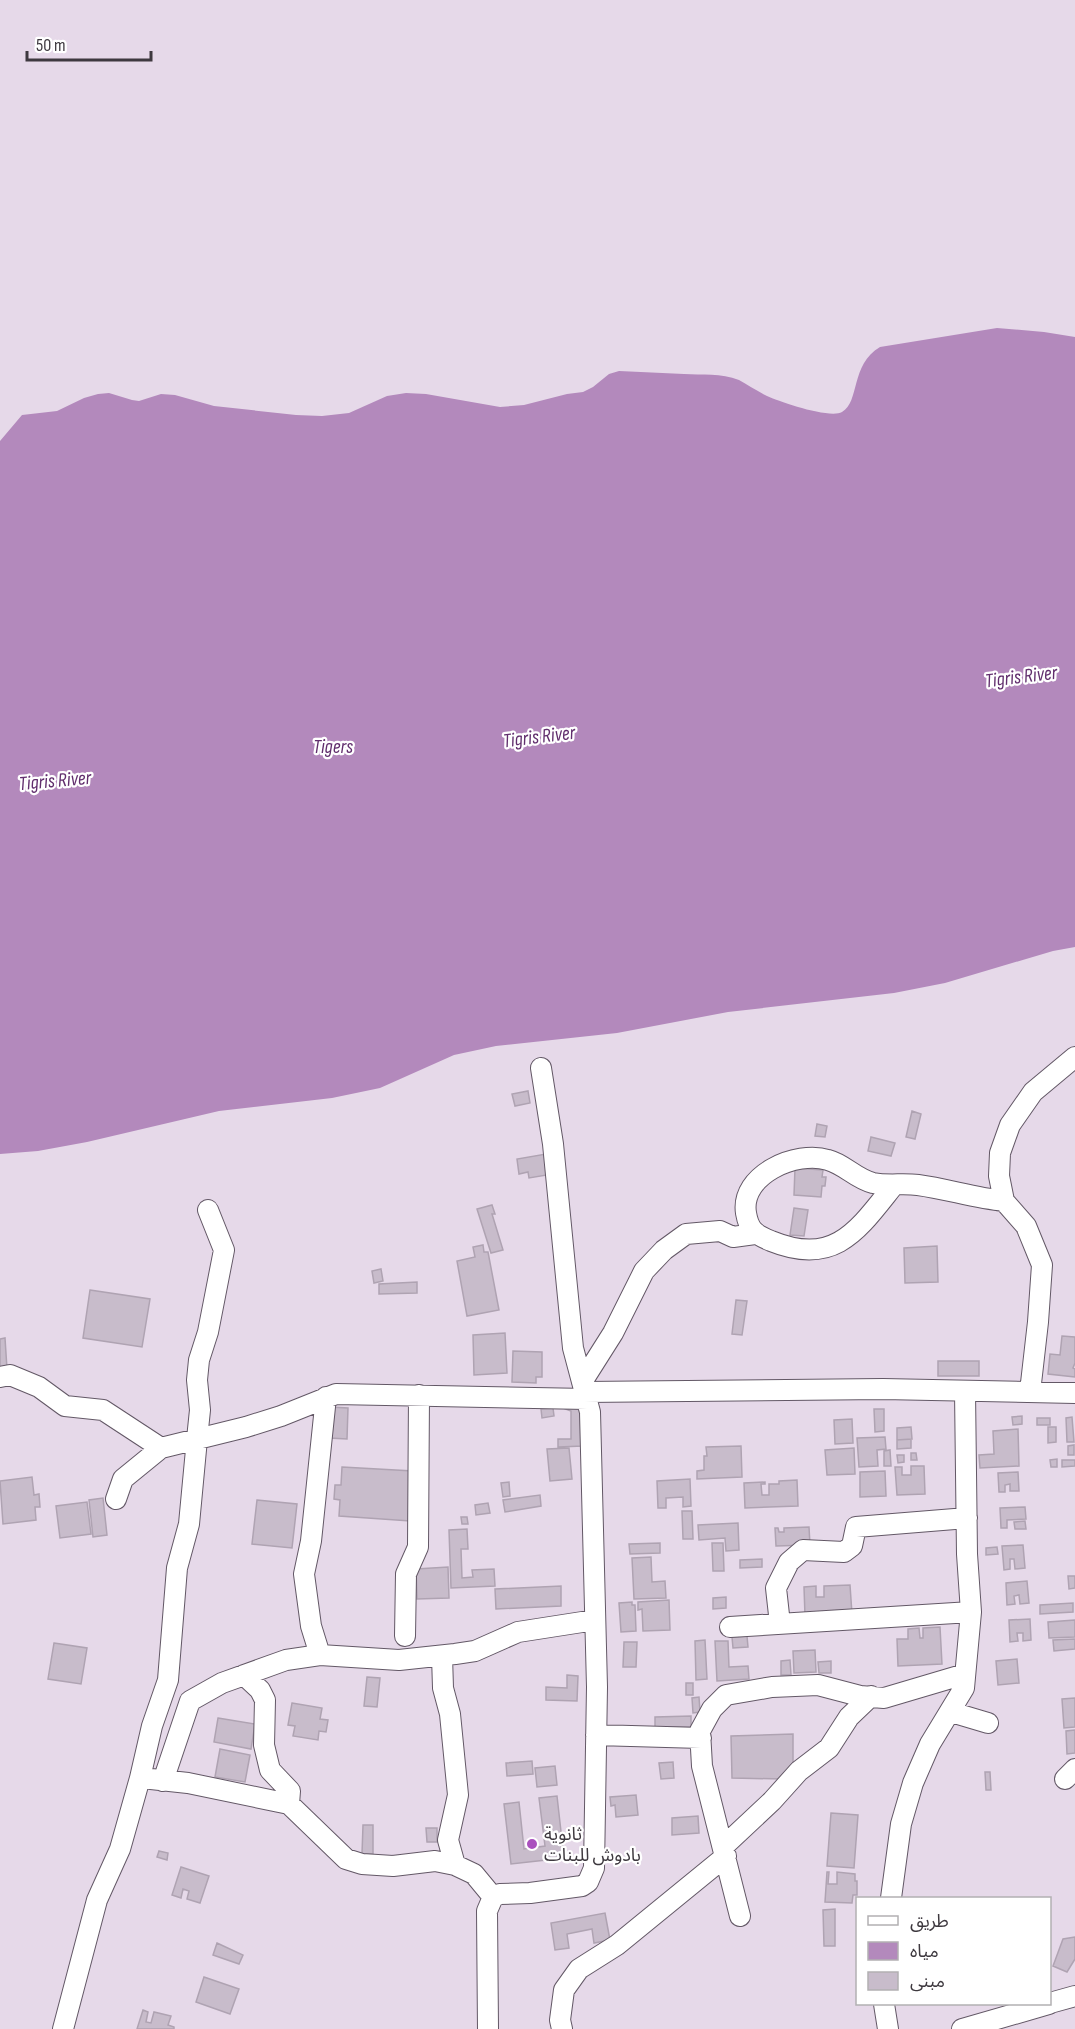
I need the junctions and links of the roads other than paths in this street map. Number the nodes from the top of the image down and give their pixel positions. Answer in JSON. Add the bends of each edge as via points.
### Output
{"nodes":[{"id":1,"x":1075,"y":1057,"type":"edge"},
{"id":2,"x":541,"y":1068,"type":"dead end"},
{"id":3,"x":894,"y":1185,"type":"junction"},
{"id":4,"x":1004,"y":1201,"type":"junction"},
{"id":5,"x":208,"y":1210,"type":"dead end"},
{"id":6,"x":755,"y":1234,"type":"junction"},
{"id":7,"x":0,"y":1377,"type":"edge"},
{"id":8,"x":584,"y":1391,"type":"junction"},
{"id":9,"x":965,"y":1391,"type":"junction"},
{"id":10,"x":1030,"y":1392,"type":"junction"},
{"id":11,"x":1075,"y":1392,"type":"edge"},
{"id":12,"x":419,"y":1395,"type":"junction"},
{"id":13,"x":326,"y":1397,"type":"junction"},
{"id":14,"x":198,"y":1439,"type":"junction"},
{"id":15,"x":161,"y":1448,"type":"junction"},
{"id":16,"x":116,"y":1499,"type":"dead end"},
{"id":17,"x":967,"y":1518,"type":"junction"},
{"id":18,"x":971,"y":1612,"type":"junction"},
{"id":19,"x":595,"y":1620,"type":"junction"},
{"id":20,"x":780,"y":1624,"type":"junction"},
{"id":21,"x":730,"y":1627,"type":"dead end"},
{"id":22,"x":405,"y":1636,"type":"dead end"},
{"id":23,"x":320,"y":1655,"type":"junction"},
{"id":24,"x":442,"y":1656,"type":"junction"},
{"id":25,"x":965,"y":1674,"type":"junction"},
{"id":26,"x":244,"y":1675,"type":"junction"},
{"id":27,"x":871,"y":1696,"type":"junction"},
{"id":28,"x":951,"y":1712,"type":"junction"},
{"id":29,"x":988,"y":1723,"type":"dead end"},
{"id":30,"x":596,"y":1735,"type":"junction"},
{"id":31,"x":701,"y":1738,"type":"junction"},
{"id":32,"x":140,"y":1778,"type":"junction"},
{"id":33,"x":163,"y":1781,"type":"junction"},
{"id":34,"x":289,"y":1804,"type":"junction"},
{"id":35,"x":725,"y":1851,"type":"junction"},
{"id":36,"x":455,"y":1865,"type":"junction"},
{"id":37,"x":494,"y":1897,"type":"junction"},
{"id":38,"x":891,"y":1897,"type":"edge"},
{"id":39,"x":740,"y":1917,"type":"dead end"},
{"id":40,"x":1075,"y":1996,"type":"edge"},
{"id":41,"x":1051,"y":2002,"type":"edge"},
{"id":42,"x":884,"y":2005,"type":"edge"},
{"id":43,"x":1042,"y":2005,"type":"edge"},
{"id":44,"x":63,"y":2029,"type":"edge"},
{"id":45,"x":488,"y":2029,"type":"edge"},
{"id":46,"x":562,"y":2029,"type":"edge"},
{"id":47,"x":888,"y":2029,"type":"edge"},
{"id":48,"x":962,"y":2029,"type":"edge"}],
"edges":[{"from":1,"to":4,"type":"street","via":[[1033,1092],[1010,1125],[1000,1153]]},
{"from":2,"to":8,"type":"street","via":[[553,1144],[573,1348]]},
{"from":3,"to":4,"type":"street","via":[[916,1185]]},
{"from":3,"to":6,"type":"street","via":[[867,1217],[833,1246],[815,1251],[795,1249]]},
{"from":3,"to":6,"type":"street","via":[[856,1177],[829,1160],[786,1161],[761,1177],[747,1193],[748,1226]]},
{"from":4,"to":10,"type":"street","via":[[1026,1226],[1042,1265]]},
{"from":5,"to":14,"type":"street","via":[[224,1250],[199,1359]]},
{"from":6,"to":8,"type":"street","via":[[686,1234],[664,1250],[644,1272]]},
{"from":7,"to":15,"type":"street","via":[[10,1375],[65,1406],[103,1410]]},
{"from":8,"to":9,"type":"street"},
{"from":8,"to":12,"type":"street"},
{"from":8,"to":19,"type":"street","via":[[590,1412]]},
{"from":9,"to":10,"type":"street"},
{"from":9,"to":17,"type":"street"},
{"from":10,"to":11,"type":"street"},
{"from":12,"to":13,"type":"street"},
{"from":12,"to":22,"type":"street","via":[[418,1547],[406,1574]]},
{"from":13,"to":14,"type":"street","via":[[281,1416]]},
{"from":13,"to":23,"type":"street","via":[[304,1574],[311,1626]]},
{"from":14,"to":15,"type":"street"},
{"from":14,"to":32,"type":"street","via":[[189,1524],[177,1568],[168,1680]]},
{"from":15,"to":16,"type":"street","via":[[123,1479]]},
{"from":17,"to":18,"type":"street"},
{"from":17,"to":20,"type":"street","via":[[856,1527],[852,1546],[844,1552],[803,1550],[789,1562],[776,1588]]},
{"from":18,"to":20,"type":"street"},
{"from":18,"to":25,"type":"street"},
{"from":19,"to":24,"type":"street","via":[[518,1632],[475,1651]]},
{"from":19,"to":30,"type":"street"},
{"from":20,"to":21,"type":"street"},
{"from":23,"to":24,"type":"street","via":[[399,1660]]},
{"from":23,"to":26,"type":"street","via":[[286,1660]]},
{"from":24,"to":36,"type":"street","via":[[458,1794],[448,1840]]},
{"from":25,"to":27,"type":"street","via":[[884,1698]]},
{"from":25,"to":28,"type":"street","via":[[964,1688]]},
{"from":26,"to":33,"type":"street","via":[[190,1701]]},
{"from":26,"to":34,"type":"street","via":[[266,1700],[264,1745],[270,1770],[290,1791]]},
{"from":27,"to":31,"type":"street","via":[[818,1685],[726,1695],[712,1709],[700,1731]]},
{"from":27,"to":35,"type":"street","via":[[849,1717],[830,1748],[799,1771]]},
{"from":28,"to":29,"type":"street"},
{"from":28,"to":38,"type":"street","via":[[930,1744],[913,1783],[901,1824]]},
{"from":30,"to":31,"type":"street"},
{"from":30,"to":37,"type":"street","via":[[594,1868],[588,1882],[582,1886]]},
{"from":31,"to":35,"type":"street","via":[[702,1766]]},
{"from":32,"to":33,"type":"street"},
{"from":32,"to":44,"type":"street","via":[[120,1849],[97,1900]]},
{"from":33,"to":34,"type":"street"},
{"from":34,"to":36,"type":"street","via":[[346,1859],[393,1866],[435,1861]]},
{"from":35,"to":39,"type":"street"},
{"from":35,"to":46,"type":"street","via":[[617,1945],[579,1969],[564,1990]]},
{"from":36,"to":37,"type":"street","via":[[474,1874]]},
{"from":37,"to":45,"type":"street","via":[[487,1911]]},
{"from":40,"to":41,"type":"street"},
{"from":42,"to":47,"type":"street"},
{"from":43,"to":48,"type":"street"}]}
